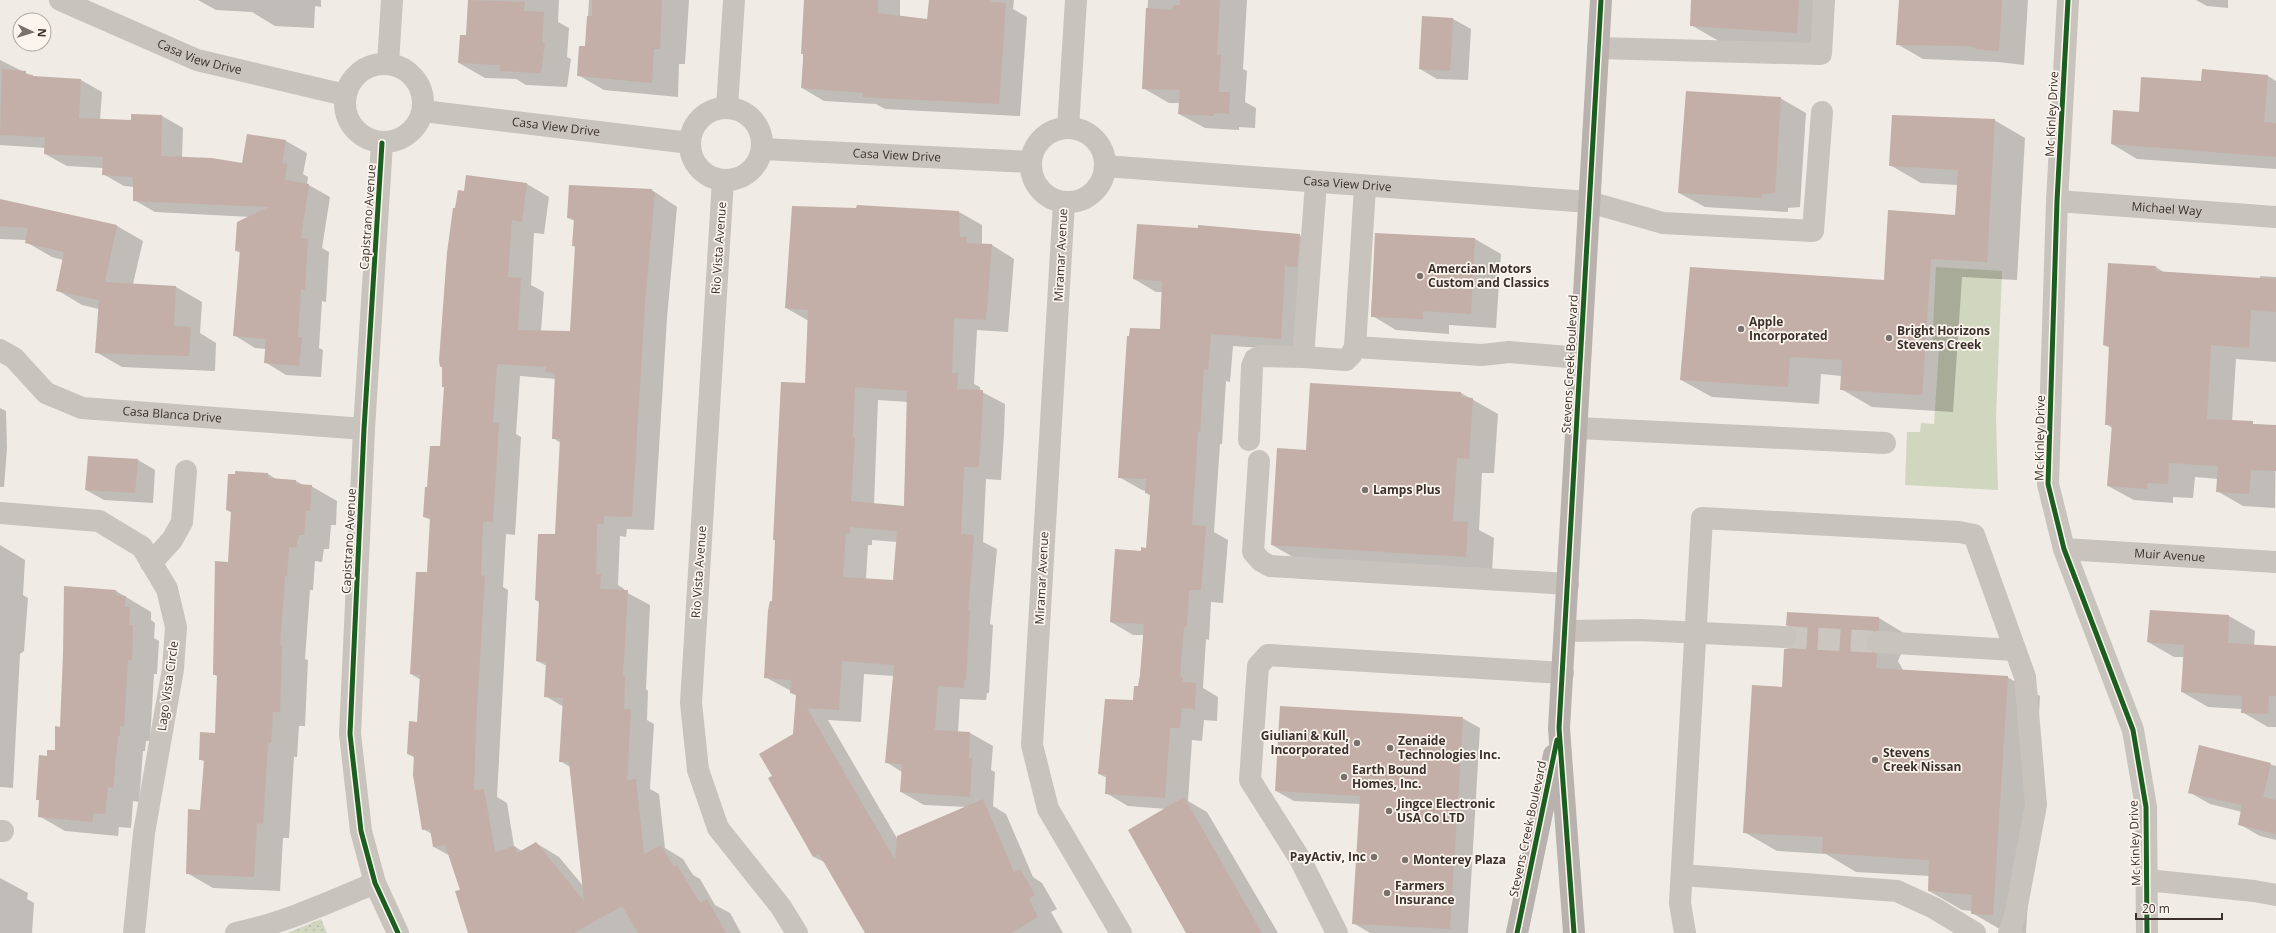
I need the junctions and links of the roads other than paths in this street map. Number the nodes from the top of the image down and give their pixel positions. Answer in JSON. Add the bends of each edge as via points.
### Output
{"nodes":[{"id":1,"x":60,"y":0,"type":"edge"},
{"id":2,"x":392,"y":0,"type":"edge"},
{"id":3,"x":734,"y":0,"type":"edge"},
{"id":4,"x":1076,"y":0,"type":"edge"},
{"id":5,"x":1601,"y":0,"type":"edge"},
{"id":6,"x":1824,"y":0,"type":"edge"},
{"id":7,"x":2068,"y":0,"type":"edge"},
{"id":8,"x":1598,"y":48,"type":"junction"},
{"id":9,"x":388,"y":63,"type":"junction"},
{"id":10,"x":345,"y":94,"type":"junction"},
{"id":11,"x":727,"y":107,"type":"junction"},
{"id":12,"x":423,"y":111,"type":"junction"},
{"id":13,"x":1822,"y":112,"type":"dead end"},
{"id":14,"x":1068,"y":128,"type":"junction"},
{"id":15,"x":382,"y":143,"type":"junction"},
{"id":16,"x":690,"y":143,"type":"junction"},
{"id":17,"x":762,"y":149,"type":"junction"},
{"id":18,"x":1031,"y":162,"type":"junction"},
{"id":19,"x":1105,"y":166,"type":"junction"},
{"id":20,"x":723,"y":180,"type":"junction"},
{"id":21,"x":1316,"y":183,"type":"junction"},
{"id":22,"x":1365,"y":187,"type":"junction"},
{"id":23,"x":2057,"y":201,"type":"junction"},
{"id":24,"x":1064,"y":202,"type":"junction"},
{"id":25,"x":1589,"y":202,"type":"junction"},
{"id":26,"x":2276,"y":217,"type":"edge"},
{"id":27,"x":1355,"y":347,"type":"junction"},
{"id":28,"x":0,"y":350,"type":"edge"},
{"id":29,"x":1304,"y":358,"type":"junction"},
{"id":30,"x":1580,"y":358,"type":"junction"},
{"id":31,"x":1577,"y":428,"type":"junction"},
{"id":32,"x":364,"y":429,"type":"junction"},
{"id":33,"x":1249,"y":440,"type":"dead end"},
{"id":34,"x":1885,"y":443,"type":"dead end"},
{"id":35,"x":1259,"y":461,"type":"dead end"},
{"id":36,"x":186,"y":471,"type":"dead end"},
{"id":37,"x":0,"y":513,"type":"edge"},
{"id":38,"x":2064,"y":549,"type":"junction"},
{"id":39,"x":2276,"y":562,"type":"edge"},
{"id":40,"x":151,"y":563,"type":"junction"},
{"id":41,"x":1568,"y":584,"type":"junction"},
{"id":42,"x":1565,"y":632,"type":"junction"},
{"id":43,"x":1695,"y":633,"type":"junction"},
{"id":44,"x":1785,"y":637,"type":"tunnel mouth"},
{"id":45,"x":1878,"y":642,"type":"tunnel mouth"},
{"id":46,"x":2014,"y":650,"type":"junction"},
{"id":47,"x":1563,"y":673,"type":"junction"},
{"id":48,"x":1559,"y":728,"type":"junction"},
{"id":49,"x":1682,"y":875,"type":"junction"},
{"id":50,"x":2147,"y":880,"type":"junction"},
{"id":51,"x":375,"y":883,"type":"junction"},
{"id":52,"x":2276,"y":895,"type":"edge"},
{"id":53,"x":134,"y":933,"type":"edge"},
{"id":54,"x":236,"y":933,"type":"edge"},
{"id":55,"x":398,"y":933,"type":"edge"},
{"id":56,"x":797,"y":933,"type":"edge"},
{"id":57,"x":1121,"y":933,"type":"edge"},
{"id":58,"x":1337,"y":933,"type":"edge"},
{"id":59,"x":1517,"y":933,"type":"edge"},
{"id":60,"x":1574,"y":933,"type":"edge"},
{"id":61,"x":1685,"y":933,"type":"edge"},
{"id":62,"x":1975,"y":933,"type":"edge"},
{"id":63,"x":2009,"y":933,"type":"edge"},
{"id":64,"x":2147,"y":933,"type":"edge"}],
"edges":[{"from":1,"to":10,"type":"street","name":"Casa View Drive","via":[[198,60]]},
{"from":2,"to":9,"type":"street"},
{"from":3,"to":11,"type":"street"},
{"from":4,"to":14,"type":"street"},
{"from":5,"to":8,"type":"main road","name":"Stevens Creek Boulevard"},
{"from":6,"to":8,"type":"street","via":[[1821,54]]},
{"from":7,"to":23,"type":"street","name":"Mc Kinley Drive"},
{"from":8,"to":25,"type":"main road","name":"Stevens Creek Boulevard"},
{"from":9,"to":10,"type":"street","via":[[374,64],[361,71],[351,81]]},
{"from":9,"to":12,"type":"street","via":[[401,67],[420,85]]},
{"from":10,"to":15,"type":"street","via":[[345,108],[349,121],[369,140]]},
{"from":11,"to":16,"type":"street","via":[[705,114],[697,121],[691,132]]},
{"from":11,"to":17,"type":"street","via":[[750,116],[758,125]]},
{"from":12,"to":15,"type":"street","via":[[418,124],[408,135],[396,141]]},
{"from":12,"to":16,"type":"street","name":"Casa View Drive"},
{"from":13,"to":25,"type":"street","name":"Casa View Drive","via":[[1813,230],[1663,223]]},
{"from":14,"to":18,"type":"street","via":[[1044,136],[1036,146]]},
{"from":14,"to":19,"type":"street","via":[[1088,133],[1097,142]]},
{"from":15,"to":32,"type":"street","name":"Capistrano Avenue"},
{"from":16,"to":20,"type":"street","via":[[692,157],[699,169],[710,177]]},
{"from":17,"to":18,"type":"street","name":"Casa View Drive"},
{"from":17,"to":20,"type":"street","via":[[758,162],[749,173],[737,179]]},
{"from":18,"to":24,"type":"street","via":[[1032,175],[1037,186],[1046,196]]},
{"from":19,"to":21,"type":"street","name":"Casa View Drive"},
{"from":19,"to":24,"type":"street","via":[[1098,187],[1089,196],[1077,201]]},
{"from":20,"to":56,"type":"street","name":"Rio Vista Avenue","via":[[691,703],[698,770],[718,828],[781,907]]},
{"from":21,"to":22,"type":"street","name":"Casa View Drive"},
{"from":21,"to":29,"type":"street"},
{"from":22,"to":25,"type":"street","name":"Casa View Drive"},
{"from":22,"to":27,"type":"street"},
{"from":23,"to":26,"type":"street","name":"Michael Way"},
{"from":23,"to":38,"type":"street","name":"Mc Kinley Drive","via":[[2048,484]]},
{"from":24,"to":57,"type":"street","name":"Miramar Avenue","via":[[1032,745],[1048,809]]},
{"from":25,"to":30,"type":"main road","name":"Stevens Creek Boulevard"},
{"from":27,"to":29,"type":"street","via":[[1346,360]]},
{"from":27,"to":30,"type":"street","via":[[1482,355],[1509,352]]},
{"from":28,"to":32,"type":"street","name":"Casa Blanca Drive","via":[[14,358],[46,393],[82,408]]},
{"from":29,"to":33,"type":"street","via":[[1261,356],[1255,359],[1252,366]]},
{"from":30,"to":31,"type":"main road","name":"Stevens Creek Boulevard"},
{"from":31,"to":34,"type":"street"},
{"from":31,"to":41,"type":"main road","name":"Stevens Creek Boulevard"},
{"from":32,"to":51,"type":"street","name":"Capistrano Avenue","via":[[350,734],[361,831]]},
{"from":35,"to":41,"type":"street","via":[[1253,552],[1270,566]]},
{"from":36,"to":40,"type":"street","via":[[182,522],[172,540]]},
{"from":37,"to":40,"type":"street","name":"Lago Vista Circle","via":[[99,521],[142,547]]},
{"from":38,"to":39,"type":"street","name":"Muir Avenue"},
{"from":38,"to":50,"type":"street","name":"Mc Kinley Drive","via":[[2133,730],[2146,807]]},
{"from":40,"to":53,"type":"street","name":"Lago Vista Circle","via":[[167,589],[176,627],[173,669],[144,833]]},
{"from":41,"to":42,"type":"main road","name":"Stevens Creek Boulevard"},
{"from":42,"to":43,"type":"street","via":[[1639,630]]},
{"from":42,"to":47,"type":"main road","name":"Stevens Creek Boulevard"},
{"from":43,"to":44,"type":"street"},
{"from":43,"to":46,"type":"street","via":[[1702,518],[1959,532],[1974,536]]},
{"from":43,"to":49,"type":"street"},
{"from":45,"to":46,"type":"street"},
{"from":46,"to":63,"type":"street","via":[[2025,677],[2036,805],[2015,916]]},
{"from":47,"to":48,"type":"main road","name":"Stevens Creek Boulevard"},
{"from":47,"to":58,"type":"street","via":[[1268,655],[1258,666],[1250,780],[1300,859]]},
{"from":48,"to":59,"type":"main road","name":"Stevens Creek Boulevard"},
{"from":48,"to":60,"type":"main road","name":"Stevens Creek Boulevard"},
{"from":49,"to":61,"type":"street","via":[[1680,903]]},
{"from":49,"to":62,"type":"street","via":[[1896,891],[1934,908]]},
{"from":50,"to":52,"type":"street"},
{"from":50,"to":64,"type":"street","name":"Mc Kinley Drive"},
{"from":51,"to":54,"type":"street","via":[[261,928]]},
{"from":51,"to":55,"type":"street","name":"Capistrano Avenue"}]}
